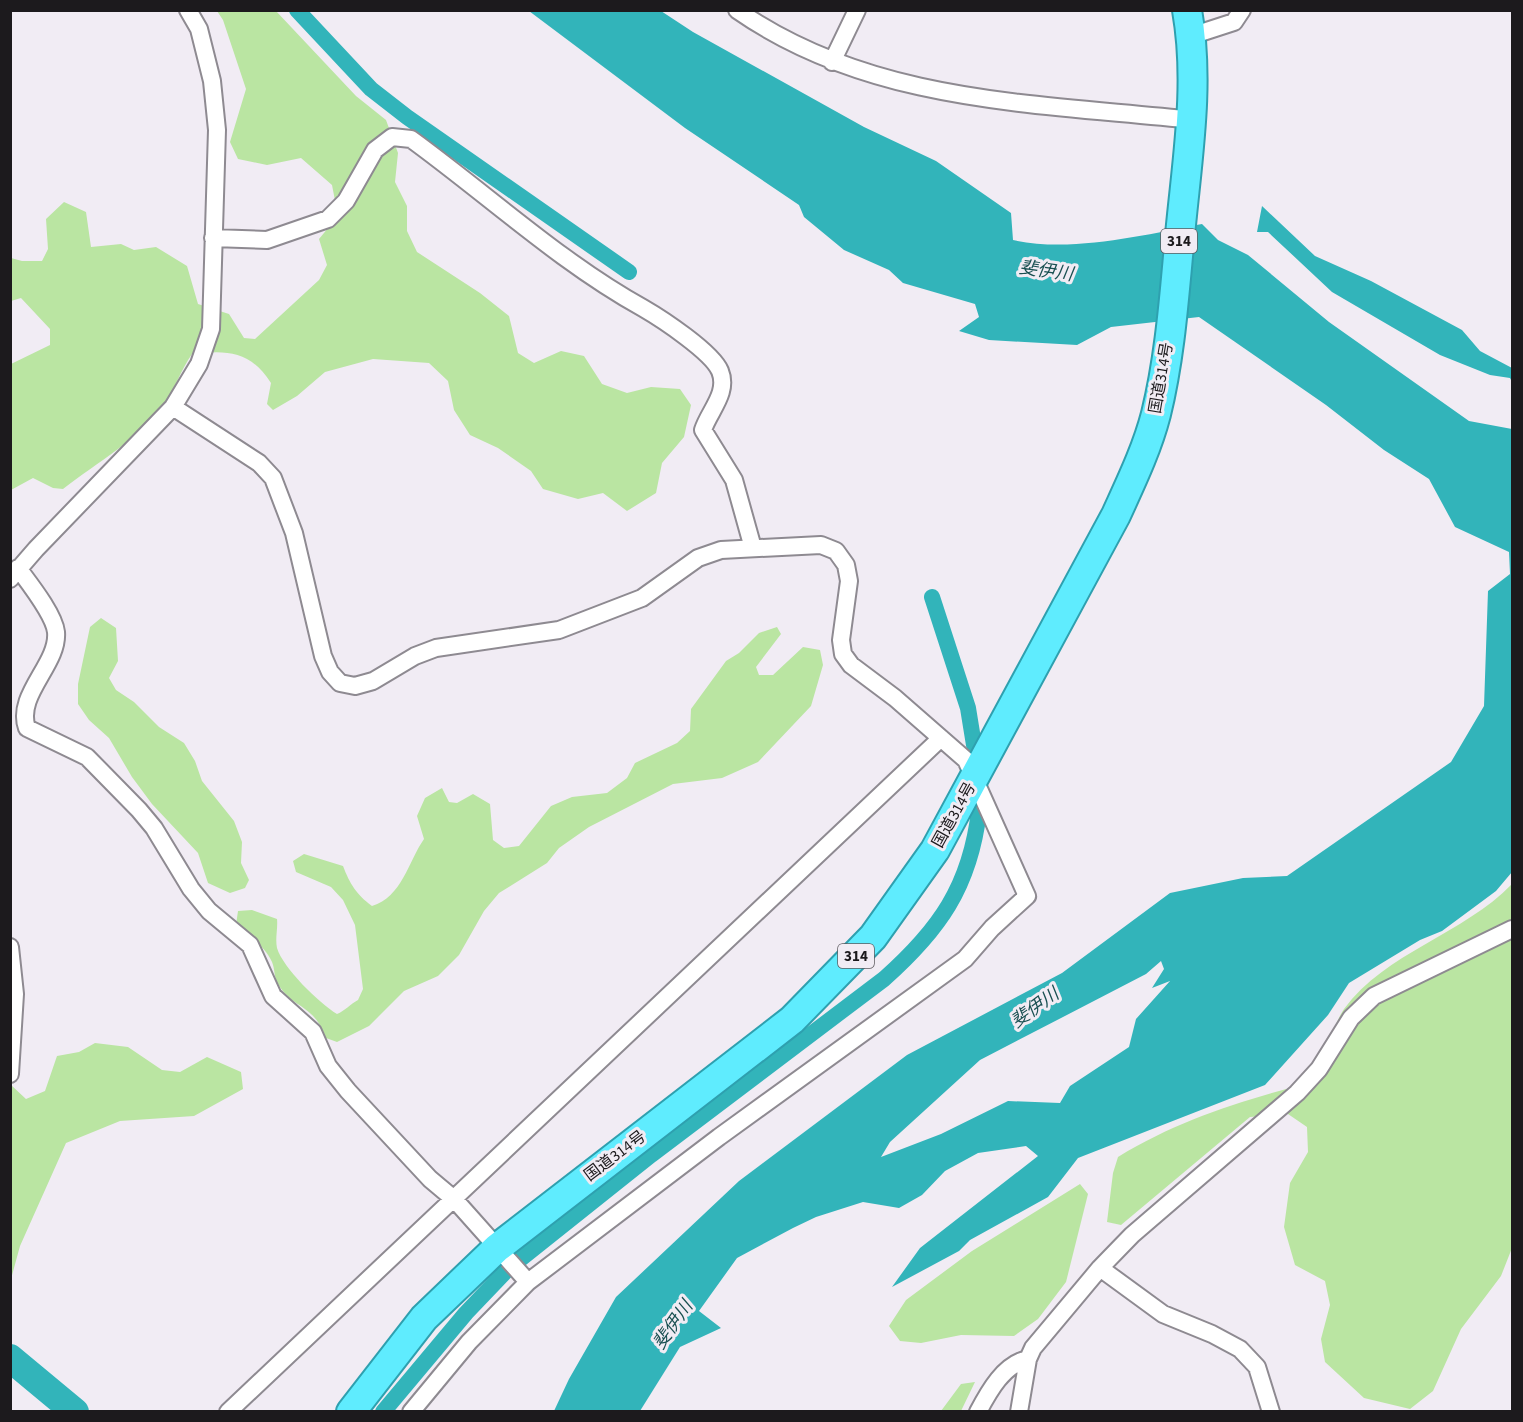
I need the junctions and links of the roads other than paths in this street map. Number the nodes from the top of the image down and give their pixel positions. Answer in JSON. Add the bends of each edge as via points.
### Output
{"nodes":[{"id":1,"x":188,"y":10,"type":"edge"},
{"id":2,"x":737,"y":10,"type":"edge"},
{"id":3,"x":857,"y":10,"type":"edge"},
{"id":4,"x":1242,"y":10,"type":"edge"},
{"id":5,"x":1189,"y":23,"type":"edge"},
{"id":6,"x":832,"y":62,"type":"junction"},
{"id":7,"x":1192,"y":124,"type":"junction"},
{"id":8,"x":213,"y":238,"type":"junction"},
{"id":9,"x":173,"y":407,"type":"junction"},
{"id":10,"x":753,"y":548,"type":"junction"},
{"id":11,"x":14,"y":574,"type":"edge"},
{"id":12,"x":941,"y":738,"type":"junction"},
{"id":13,"x":974,"y":777,"type":"junction"},
{"id":14,"x":1512,"y":928,"type":"edge"},
{"id":15,"x":10,"y":947,"type":"edge"},
{"id":16,"x":10,"y":1074,"type":"edge"},
{"id":17,"x":455,"y":1200,"type":"junction"},
{"id":18,"x":497,"y":1248,"type":"junction"},
{"id":19,"x":1100,"y":1268,"type":"junction"},
{"id":20,"x":528,"y":1282,"type":"junction"},
{"id":21,"x":1028,"y":1359,"type":"junction"},
{"id":22,"x":228,"y":1412,"type":"edge"},
{"id":23,"x":351,"y":1412,"type":"edge"},
{"id":24,"x":411,"y":1412,"type":"edge"},
{"id":25,"x":978,"y":1412,"type":"edge"},
{"id":26,"x":1019,"y":1412,"type":"edge"},
{"id":27,"x":1271,"y":1412,"type":"edge"}],
"edges":[{"from":1,"to":8,"type":"street","via":[[198,29],[212,81],[217,130]]},
{"from":2,"to":6,"type":"street"},
{"from":3,"to":6,"type":"street"},
{"from":4,"to":5,"type":"street","via":[[1234,22]]},
{"from":5,"to":7,"type":"highway","name":"国道314号","number":"314"},
{"from":6,"to":7,"type":"street","via":[[961,97]]},
{"from":7,"to":13,"type":"highway","name":"国道314号","number":"314","via":[[1167,354],[1156,414],[1138,468]]},
{"from":8,"to":9,"type":"street","via":[[211,328],[199,364]]},
{"from":8,"to":10,"type":"street","via":[[267,240],[328,219],[346,201],[375,150],[392,137],[411,139],[610,290],[678,330],[720,370],[720,397],[703,430],[737,486]]},
{"from":9,"to":10,"type":"street","via":[[259,463],[273,478],[294,532],[324,656],[340,683],[355,686],[373,681],[436,648],[559,630],[642,598],[698,558],[722,550]]},
{"from":9,"to":11,"type":"street"},
{"from":10,"to":12,"type":"street","via":[[821,545],[836,551],[846,565],[849,581],[841,640],[843,654],[851,665]]},
{"from":11,"to":17,"type":"street","via":[[54,622],[56,635],[27,703],[27,728],[87,758],[139,810],[203,904],[250,945],[273,996],[313,1032],[328,1066],[348,1091],[430,1179]]},
{"from":12,"to":13,"type":"street","via":[[966,760]]},
{"from":12,"to":17,"type":"street"},
{"from":13,"to":18,"type":"highway","name":"国道314号","number":"314","via":[[935,850],[900,901],[840,974],[739,1063]]},
{"from":13,"to":20,"type":"street","via":[[1027,896],[965,959],[692,1156]]},
{"from":14,"to":19,"type":"street","via":[[1374,996],[1351,1018],[1319,1069],[1297,1093],[1132,1235]]},
{"from":15,"to":16,"type":"street","via":[[15,994]]},
{"from":17,"to":18,"type":"street"},
{"from":17,"to":22,"type":"street"},
{"from":18,"to":20,"type":"street"},
{"from":18,"to":23,"type":"highway","name":"国道314号","number":"314","via":[[424,1318]]},
{"from":19,"to":21,"type":"street"},
{"from":19,"to":27,"type":"street","via":[[1163,1314],[1240,1349],[1257,1367]]},
{"from":20,"to":24,"type":"street","via":[[469,1342]]},
{"from":21,"to":25,"type":"street","via":[[1015,1362],[1003,1374]]},
{"from":21,"to":26,"type":"street"}]}
